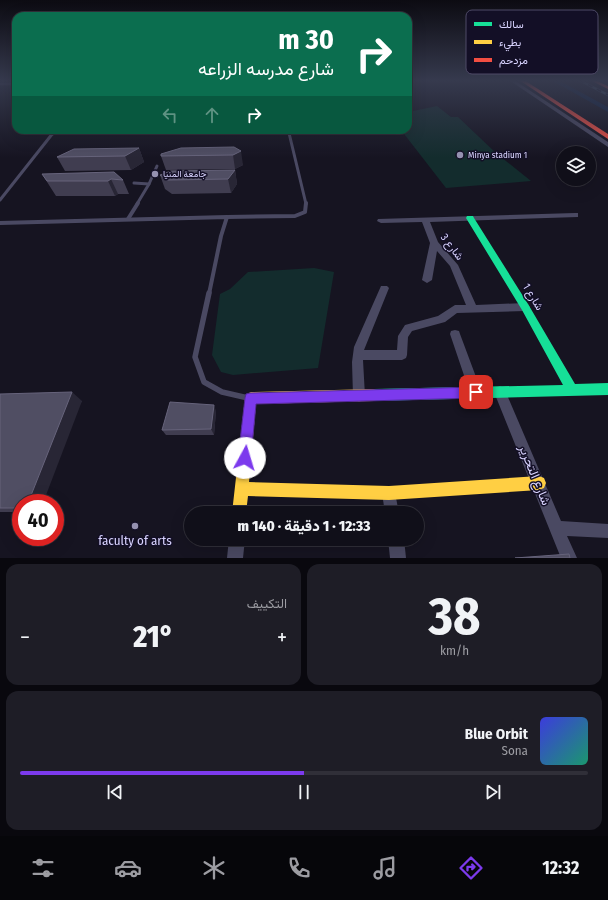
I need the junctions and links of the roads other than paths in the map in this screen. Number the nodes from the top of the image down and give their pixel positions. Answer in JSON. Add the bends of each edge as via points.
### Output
{"nodes":[{"id":1,"x":549,"y":106,"type":"edge"},
{"id":2,"x":563,"y":106,"type":"edge"},
{"id":3,"x":569,"y":106,"type":"edge"},
{"id":4,"x":608,"y":129,"type":"edge"},
{"id":5,"x":53,"y":134,"type":"edge"},
{"id":6,"x":289,"y":134,"type":"edge"},
{"id":7,"x":608,"y":137,"type":"edge"},
{"id":8,"x":608,"y":145,"type":"edge"},
{"id":9,"x":157,"y":166,"type":"dead end"},
{"id":10,"x":134,"y":183,"type":"dead end"},
{"id":11,"x":149,"y":184,"type":"junction"},
{"id":12,"x":0,"y":200,"type":"edge"},
{"id":13,"x":575,"y":215,"type":"dead end"},
{"id":14,"x":227,"y":217,"type":"junction"},
{"id":15,"x":470,"y":218,"type":"junction"},
{"id":16,"x":128,"y":219,"type":"junction"},
{"id":17,"x":425,"y":220,"type":"junction"},
{"id":18,"x":380,"y":221,"type":"dead end"},
{"id":19,"x":0,"y":222,"type":"edge"},
{"id":20,"x":434,"y":244,"type":"junction"},
{"id":21,"x":428,"y":280,"type":"dead end"},
{"id":22,"x":384,"y":288,"type":"dead end"},
{"id":23,"x":525,"y":307,"type":"junction"},
{"id":24,"x":473,"y":309,"type":"junction"},
{"id":25,"x":455,"y":334,"type":"dead end"},
{"id":26,"x":357,"y":355,"type":"junction"},
{"id":27,"x":608,"y":389,"type":"edge"},
{"id":28,"x":572,"y":390,"type":"junction"},
{"id":29,"x":476,"y":392,"type":"junction"},
{"id":30,"x":500,"y":392,"type":"junction"},
{"id":31,"x":359,"y":396,"type":"junction"},
{"id":32,"x":250,"y":398,"type":"junction"},
{"id":33,"x":539,"y":483,"type":"junction"},
{"id":34,"x":242,"y":489,"type":"junction"},
{"id":35,"x":389,"y":493,"type":"junction"},
{"id":36,"x":240,"y":506,"type":"edge"},
{"id":37,"x":391,"y":506,"type":"edge"},
{"id":38,"x":556,"y":528,"type":"junction"},
{"id":39,"x":608,"y":531,"type":"edge"},
{"id":40,"x":236,"y":546,"type":"edge"},
{"id":41,"x":397,"y":546,"type":"edge"},
{"id":42,"x":235,"y":558,"type":"edge"},
{"id":43,"x":398,"y":558,"type":"edge"},
{"id":44,"x":569,"y":558,"type":"edge"}],
"edges":[{"from":1,"to":8,"type":"street"},
{"from":2,"to":7,"type":"main road"},
{"from":3,"to":4,"type":"main road"},
{"from":5,"to":12,"type":"lane"},
{"from":6,"to":14,"type":"lane","via":[[308,206],[304,212],[295,216]]},
{"from":9,"to":11,"type":"lane"},
{"from":10,"to":11,"type":"lane"},
{"from":11,"to":16,"type":"lane"},
{"from":13,"to":15,"type":"street"},
{"from":14,"to":16,"type":"lane"},
{"from":14,"to":32,"type":"lane","via":[[219,243],[195,357],[204,382],[222,392]]},
{"from":15,"to":17,"type":"street"},
{"from":15,"to":23,"type":"main road","name":"شارع 1"},
{"from":16,"to":19,"type":"lane"},
{"from":17,"to":18,"type":"street"},
{"from":17,"to":20,"type":"street","name":"شارع 3"},
{"from":20,"to":21,"type":"street"},
{"from":20,"to":24,"type":"street","name":"شارع 3","via":[[454,265]]},
{"from":22,"to":26,"type":"street","via":[[358,347]]},
{"from":23,"to":24,"type":"street"},
{"from":23,"to":28,"type":"main road","name":"شارع 1"},
{"from":24,"to":26,"type":"street","via":[[455,309],[441,319],[409,328],[403,336],[402,356]]},
{"from":25,"to":29,"type":"street"},
{"from":26,"to":31,"type":"street"},
{"from":27,"to":28,"type":"main road"},
{"from":28,"to":30,"type":"main road"},
{"from":29,"to":30,"type":"main road"},
{"from":29,"to":31,"type":"main road"},
{"from":30,"to":33,"type":"street","name":"شارع التحرير"},
{"from":31,"to":32,"type":"main road"},
{"from":32,"to":34,"type":"main road"},
{"from":33,"to":35,"type":"main road"},
{"from":33,"to":38,"type":"street","name":"شارع التحرير"},
{"from":34,"to":35,"type":"main road"},
{"from":34,"to":36,"type":"main road"},
{"from":35,"to":37,"type":"street"},
{"from":38,"to":39,"type":"street"},
{"from":38,"to":44,"type":"street","name":"شارع التحرير"},
{"from":40,"to":42,"type":"street"},
{"from":41,"to":43,"type":"street"}]}
